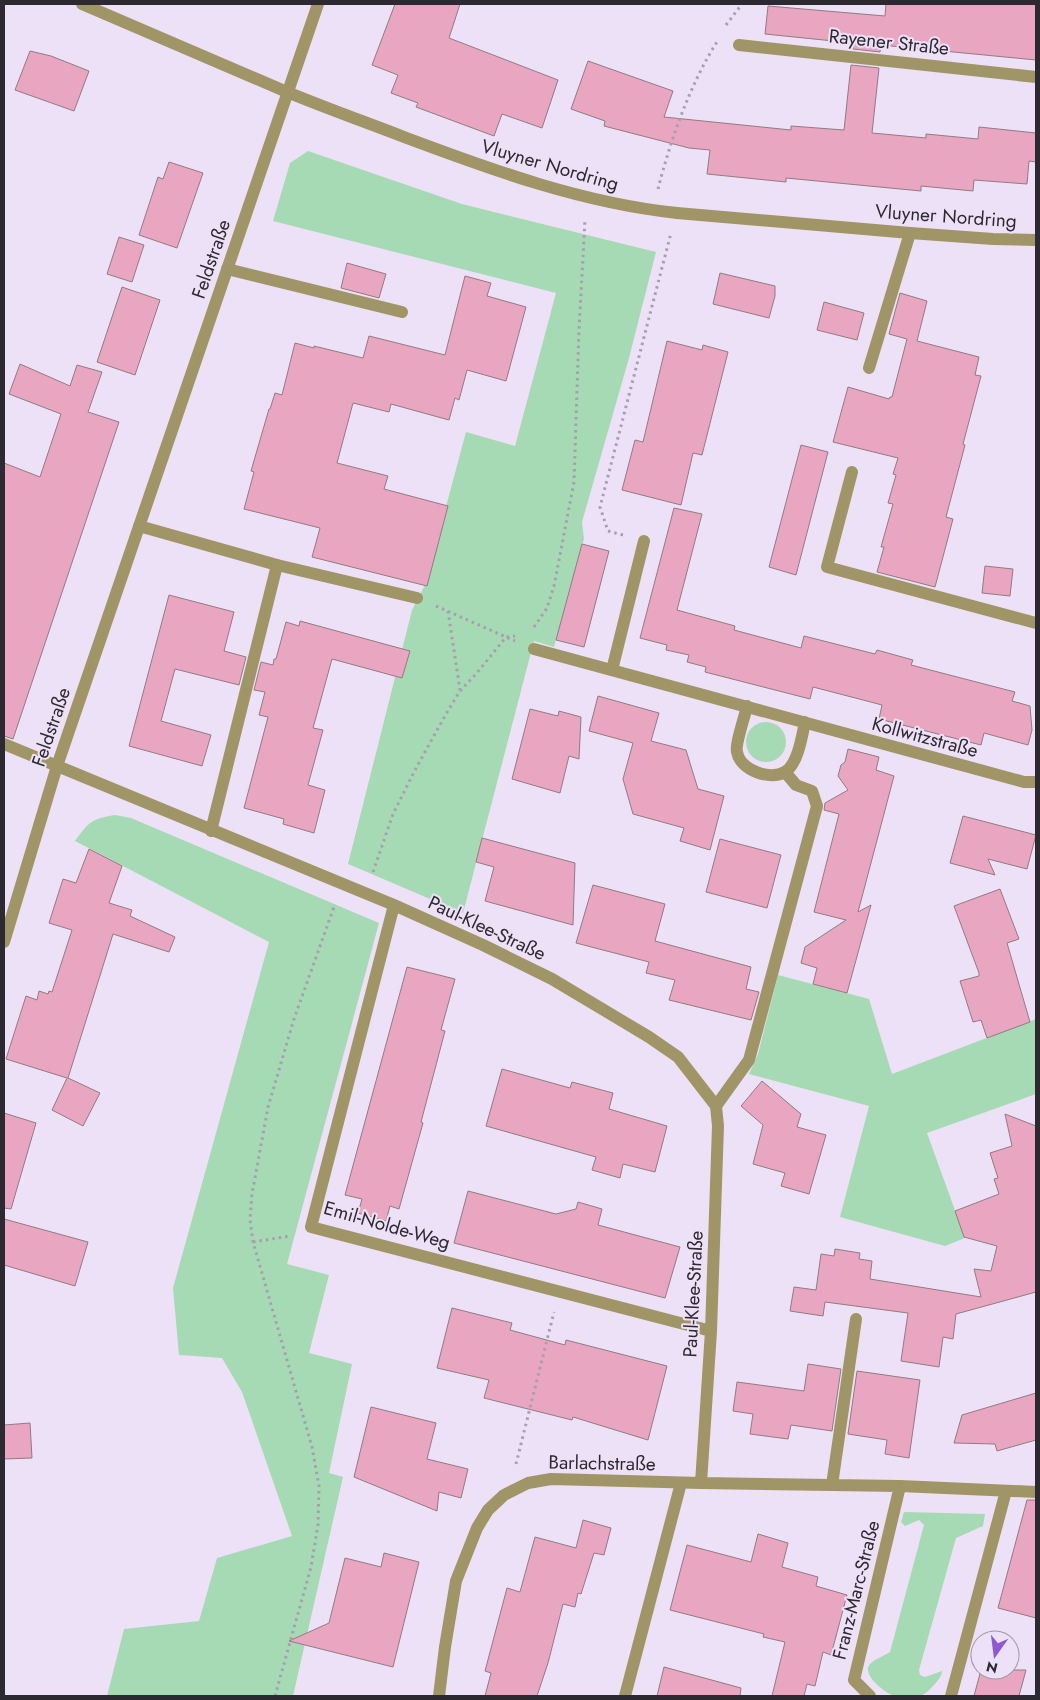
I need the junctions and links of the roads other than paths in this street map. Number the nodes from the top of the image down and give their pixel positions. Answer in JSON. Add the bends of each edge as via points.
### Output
{"nodes":[{"id":1,"x":82,"y":4,"type":"edge"},
{"id":2,"x":318,"y":4,"type":"edge"},
{"id":3,"x":739,"y":45,"type":"dead end"},
{"id":4,"x":1036,"y":77,"type":"edge"},
{"id":5,"x":288,"y":92,"type":"junction"},
{"id":6,"x":910,"y":233,"type":"junction"},
{"id":7,"x":1036,"y":240,"type":"edge"},
{"id":8,"x":227,"y":270,"type":"junction"},
{"id":9,"x":402,"y":312,"type":"dead end"},
{"id":10,"x":869,"y":368,"type":"dead end"},
{"id":11,"x":852,"y":472,"type":"dead end"},
{"id":12,"x":139,"y":526,"type":"junction"},
{"id":13,"x":644,"y":541,"type":"road end"},
{"id":14,"x":277,"y":565,"type":"junction"},
{"id":15,"x":417,"y":598,"type":"road end"},
{"id":16,"x":1036,"y":623,"type":"edge"},
{"id":17,"x":534,"y":649,"type":"road end"},
{"id":18,"x":612,"y":670,"type":"junction"},
{"id":19,"x":747,"y":706,"type":"junction"},
{"id":20,"x":805,"y":722,"type":"junction"},
{"id":21,"x":4,"y":744,"type":"edge"},
{"id":22,"x":57,"y":766,"type":"junction"},
{"id":23,"x":785,"y":772,"type":"junction"},
{"id":24,"x":1036,"y":782,"type":"edge"},
{"id":25,"x":211,"y":830,"type":"junction"},
{"id":26,"x":394,"y":905,"type":"junction"},
{"id":27,"x":4,"y":942,"type":"edge"},
{"id":28,"x":716,"y":1106,"type":"junction"},
{"id":29,"x":856,"y":1319,"type":"dead end"},
{"id":30,"x":711,"y":1331,"type":"junction"},
{"id":31,"x":681,"y":1482,"type":"junction"},
{"id":32,"x":701,"y":1483,"type":"junction"},
{"id":33,"x":832,"y":1485,"type":"junction"},
{"id":34,"x":900,"y":1486,"type":"junction"},
{"id":35,"x":1006,"y":1492,"type":"junction"},
{"id":36,"x":1036,"y":1492,"type":"edge"},
{"id":37,"x":439,"y":1696,"type":"edge"},
{"id":38,"x":625,"y":1696,"type":"edge"},
{"id":39,"x":870,"y":1696,"type":"edge"},
{"id":40,"x":951,"y":1696,"type":"edge"}],
"edges":[{"from":1,"to":5,"type":"street","name":"Vluyner Nordring"},
{"from":2,"to":5,"type":"street","name":"Feldstraße"},
{"from":3,"to":4,"type":"street","name":"Rayener Straße"},
{"from":5,"to":6,"type":"street","name":"Vluyner Nordring","via":[[464,159],[587,198],[653,211]]},
{"from":5,"to":8,"type":"street","name":"Feldstraße"},
{"from":6,"to":7,"type":"street","name":"Vluyner Nordring"},
{"from":6,"to":10,"type":"street"},
{"from":8,"to":9,"type":"street"},
{"from":8,"to":12,"type":"street","name":"Feldstraße"},
{"from":11,"to":16,"type":"street","via":[[827,567]]},
{"from":12,"to":14,"type":"street"},
{"from":12,"to":22,"type":"street","name":"Feldstraße"},
{"from":13,"to":18,"type":"street"},
{"from":14,"to":15,"type":"street"},
{"from":14,"to":25,"type":"street"},
{"from":17,"to":18,"type":"street","name":"Kollwitzstraße"},
{"from":18,"to":19,"type":"street","name":"Kollwitzstraße"},
{"from":19,"to":20,"type":"street","name":"Kollwitzstraße"},
{"from":19,"to":23,"type":"street","via":[[736,750],[740,759],[759,773],[774,775]]},
{"from":20,"to":23,"type":"street","via":[[798,752]]},
{"from":20,"to":24,"type":"street","name":"Kollwitzstraße","via":[[1024,782]]},
{"from":21,"to":22,"type":"street","name":"Paul-Klee-Straße"},
{"from":22,"to":25,"type":"street","name":"Paul-Klee-Straße"},
{"from":22,"to":27,"type":"street","name":"Feldstraße"},
{"from":23,"to":28,"type":"street","via":[[796,785],[812,791],[817,806],[749,1060]]},
{"from":25,"to":26,"type":"street","name":"Paul-Klee-Straße"},
{"from":26,"to":28,"type":"street","name":"Paul-Klee-Straße","via":[[552,980],[649,1037],[678,1057]]},
{"from":26,"to":30,"type":"street","name":"Emil-Nolde-Weg","via":[[311,1227]]},
{"from":28,"to":30,"type":"street","name":"Paul-Klee-Straße","via":[[718,1150]]},
{"from":29,"to":33,"type":"street"},
{"from":30,"to":32,"type":"street","name":"Paul-Klee-Straße"},
{"from":31,"to":32,"type":"street","name":"Barlachstraße"},
{"from":31,"to":37,"type":"street","name":"Barlachstraße","via":[[551,1479],[528,1483],[504,1495],[488,1510],[477,1528],[456,1580]]},
{"from":31,"to":38,"type":"street","name":"Barlachstraße"},
{"from":32,"to":33,"type":"street","name":"Barlachstraße"},
{"from":33,"to":34,"type":"street","name":"Barlachstraße"},
{"from":34,"to":35,"type":"street","name":"Barlachstraße"},
{"from":34,"to":39,"type":"street","name":"Franz-Marc-Straße","via":[[854,1680]]},
{"from":35,"to":36,"type":"street","name":"Barlachstraße"},
{"from":35,"to":40,"type":"street"}]}
